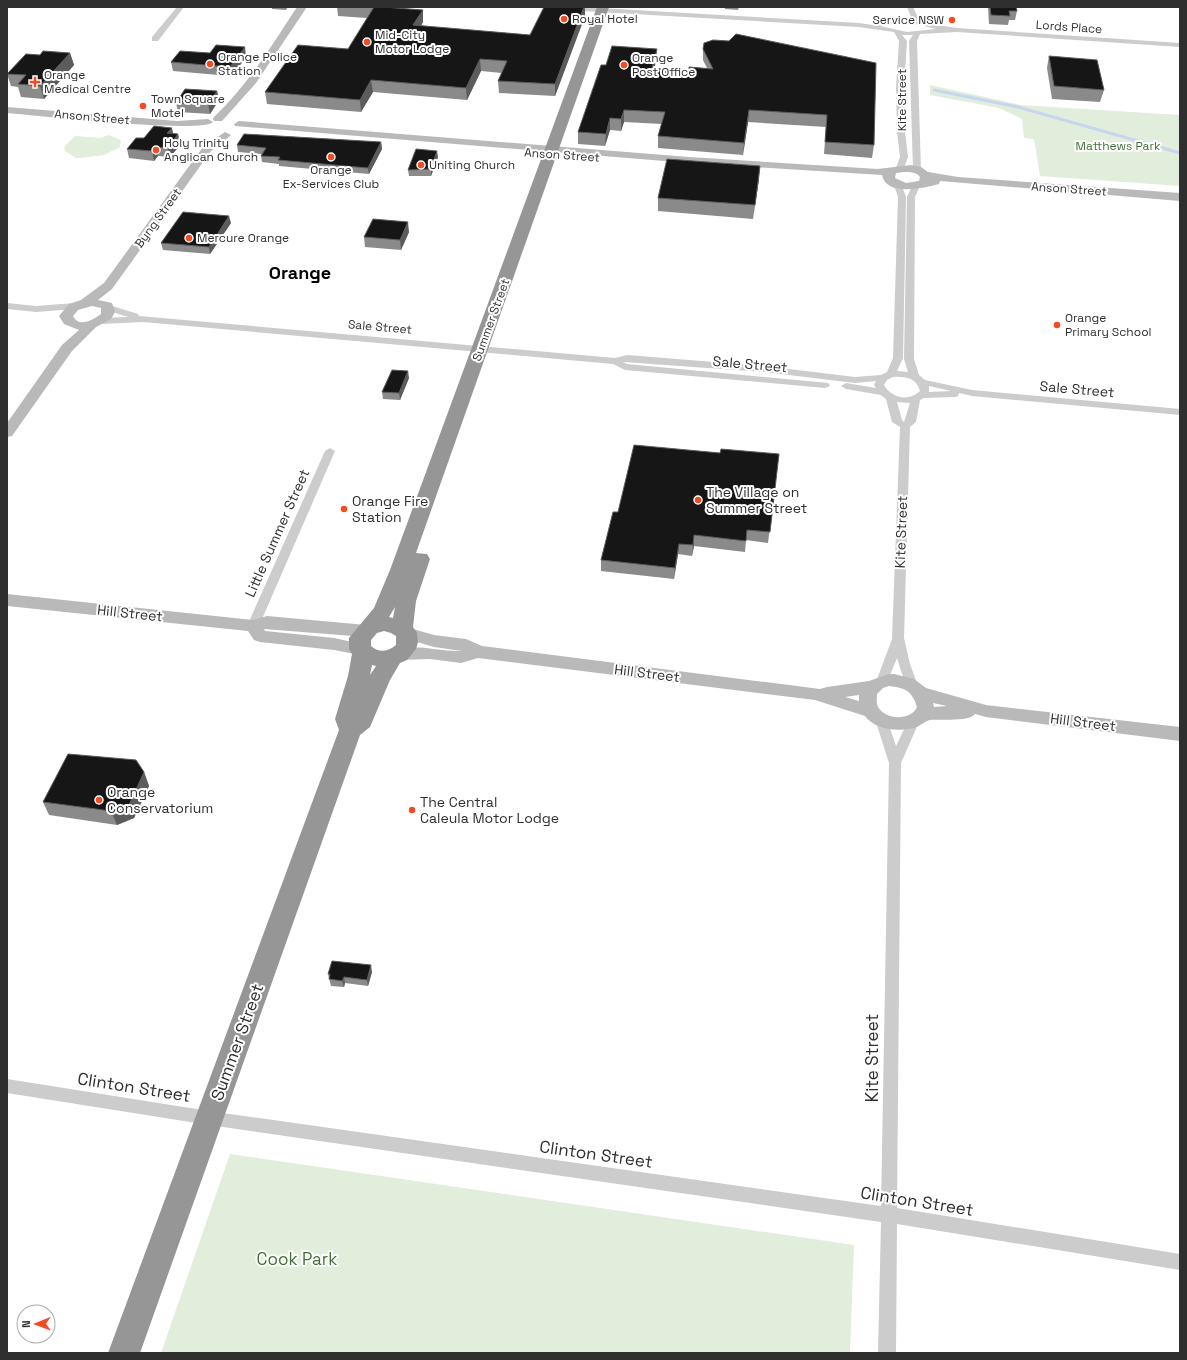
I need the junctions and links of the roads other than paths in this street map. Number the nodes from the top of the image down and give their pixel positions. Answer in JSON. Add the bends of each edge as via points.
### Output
{"nodes":[{"id":1,"x":181,"y":7,"type":"edge"},
{"id":2,"x":302,"y":7,"type":"edge"},
{"id":3,"x":310,"y":7,"type":"edge"},
{"id":4,"x":546,"y":7,"type":"edge"},
{"id":5,"x":904,"y":7,"type":"edge"},
{"id":6,"x":910,"y":7,"type":"edge"},
{"id":7,"x":609,"y":9,"type":"edge"},
{"id":8,"x":895,"y":26,"type":"junction"},
{"id":9,"x":919,"y":28,"type":"junction"},
{"id":10,"x":155,"y":39,"type":"dead end"},
{"id":11,"x":1180,"y":45,"type":"edge"},
{"id":12,"x":7,"y":110,"type":"edge"},
{"id":13,"x":209,"y":126,"type":"junction"},
{"id":14,"x":233,"y":128,"type":"junction"},
{"id":15,"x":207,"y":149,"type":"junction"},
{"id":16,"x":557,"y":152,"type":"junction"},
{"id":17,"x":894,"y":176,"type":"junction"},
{"id":18,"x":921,"y":178,"type":"junction"},
{"id":19,"x":1180,"y":197,"type":"edge"},
{"id":20,"x":108,"y":286,"type":"junction"},
{"id":21,"x":80,"y":304,"type":"junction"},
{"id":22,"x":7,"y":306,"type":"edge"},
{"id":23,"x":106,"y":306,"type":"junction"},
{"id":24,"x":36,"y":309,"type":"junction"},
{"id":25,"x":143,"y":319,"type":"junction"},
{"id":26,"x":70,"y":321,"type":"junction"},
{"id":27,"x":96,"y":323,"type":"junction"},
{"id":28,"x":67,"y":348,"type":"junction"},
{"id":29,"x":488,"y":350,"type":"junction"},
{"id":30,"x":615,"y":361,"type":"junction"},
{"id":31,"x":887,"y":376,"type":"junction"},
{"id":32,"x":919,"y":379,"type":"junction"},
{"id":33,"x":972,"y":393,"type":"junction"},
{"id":34,"x":887,"y":395,"type":"junction"},
{"id":35,"x":919,"y":397,"type":"junction"},
{"id":36,"x":1180,"y":412,"type":"edge"},
{"id":37,"x":905,"y":426,"type":"junction"},
{"id":38,"x":7,"y":433,"type":"edge"},
{"id":39,"x":330,"y":451,"type":"dead end"},
{"id":40,"x":7,"y":600,"type":"edge"},
{"id":41,"x":253,"y":626,"type":"junction"},
{"id":42,"x":404,"y":631,"type":"junction"},
{"id":43,"x":898,"y":638,"type":"junction"},
{"id":44,"x":365,"y":640,"type":"junction"},
{"id":45,"x":478,"y":652,"type":"junction"},
{"id":46,"x":395,"y":656,"type":"junction"},
{"id":47,"x":877,"y":684,"type":"junction"},
{"id":48,"x":917,"y":689,"type":"junction"},
{"id":49,"x":815,"y":694,"type":"junction"},
{"id":50,"x":986,"y":710,"type":"junction"},
{"id":51,"x":876,"y":715,"type":"junction"},
{"id":52,"x":918,"y":718,"type":"junction"},
{"id":53,"x":350,"y":730,"type":"junction"},
{"id":54,"x":1180,"y":734,"type":"edge"},
{"id":55,"x":895,"y":763,"type":"junction"},
{"id":56,"x":7,"y":1086,"type":"edge"},
{"id":57,"x":209,"y":1118,"type":"junction"},
{"id":58,"x":890,"y":1215,"type":"junction"},
{"id":59,"x":1180,"y":1262,"type":"edge"},
{"id":60,"x":124,"y":1353,"type":"edge"},
{"id":61,"x":887,"y":1353,"type":"edge"}],
"edges":[{"from":1,"to":10,"type":"street"},
{"from":2,"to":13,"type":"street","via":[[247,87],[230,108]]},
{"from":3,"to":14,"type":"street","name":"Byng Street","via":[[237,111]]},
{"from":4,"to":7,"type":"street"},
{"from":5,"to":8,"type":"street"},
{"from":6,"to":9,"type":"street"},
{"from":7,"to":8,"type":"street","via":[[686,16]]},
{"from":7,"to":16,"type":"highway","name":"Summer Street"},
{"from":8,"to":9,"type":"street"},
{"from":8,"to":9,"type":"street"},
{"from":8,"to":17,"type":"street","name":"Kite Street","via":[[902,41],[900,88],[904,157]]},
{"from":9,"to":11,"type":"street","name":"Lords Place"},
{"from":9,"to":18,"type":"street","name":"Kite Street","via":[[913,41]]},
{"from":12,"to":13,"type":"street","name":"Anson Street"},
{"from":13,"to":14,"type":"street"},
{"from":13,"to":14,"type":"street"},
{"from":13,"to":15,"type":"street"},
{"from":14,"to":15,"type":"street","name":"Byng Street"},
{"from":14,"to":16,"type":"street","name":"Anson Street"},
{"from":15,"to":20,"type":"street","name":"Byng Street"},
{"from":16,"to":17,"type":"street","name":"Anson Street"},
{"from":16,"to":29,"type":"highway","name":"Summer Street"},
{"from":17,"to":18,"type":"street"},
{"from":17,"to":18,"type":"street"},
{"from":17,"to":31,"type":"street","name":"Kite Street","via":[[902,198],[898,358]]},
{"from":18,"to":19,"type":"street","name":"Anson Street"},
{"from":18,"to":32,"type":"street","name":"Kite Street","via":[[911,197],[909,359]]},
{"from":20,"to":21,"type":"street","name":"Byng Street"},
{"from":20,"to":23,"type":"street","name":"Byng Street"},
{"from":21,"to":23,"type":"street"},
{"from":21,"to":24,"type":"street"},
{"from":21,"to":26,"type":"street","via":[[68,312]]},
{"from":22,"to":24,"type":"street"},
{"from":23,"to":25,"type":"street","name":"Sale Street"},
{"from":23,"to":27,"type":"street","name":"Byng Street","via":[[108,315]]},
{"from":24,"to":26,"type":"street"},
{"from":25,"to":27,"type":"street","name":"Sale Street"},
{"from":25,"to":29,"type":"street","name":"Sale Street"},
{"from":26,"to":27,"type":"street"},
{"from":26,"to":28,"type":"street"},
{"from":27,"to":28,"type":"street"},
{"from":28,"to":38,"type":"street"},
{"from":29,"to":30,"type":"street","name":"Sale Street"},
{"from":29,"to":42,"type":"highway","name":"Summer Street","via":[[412,580],[403,614]]},
{"from":29,"to":44,"type":"highway","name":"Summer Street","via":[[392,590]]},
{"from":30,"to":31,"type":"street","name":"Sale Street","via":[[626,358],[855,380]]},
{"from":30,"to":34,"type":"street","name":"Sale Street","via":[[625,367],[855,387]]},
{"from":31,"to":32,"type":"street","name":"Sale Street","via":[[903,374]]},
{"from":31,"to":34,"type":"street","via":[[879,385]]},
{"from":32,"to":33,"type":"street","name":"Sale Street"},
{"from":32,"to":35,"type":"street","name":"Kite Street","via":[[925,391]]},
{"from":33,"to":35,"type":"street","name":"Sale Street"},
{"from":33,"to":36,"type":"street","name":"Sale Street"},
{"from":34,"to":35,"type":"street","name":"Sale Street","via":[[903,400]]},
{"from":34,"to":37,"type":"street","via":[[898,422]]},
{"from":35,"to":37,"type":"street","name":"Kite Street","via":[[911,422]]},
{"from":37,"to":43,"type":"street","name":"Kite Street"},
{"from":39,"to":41,"type":"street","name":"Little Summer Street"},
{"from":40,"to":41,"type":"street","name":"Hill Street"},
{"from":41,"to":44,"type":"street","via":[[260,636],[334,644]]},
{"from":42,"to":44,"type":"highway","via":[[391,624],[377,625]]},
{"from":42,"to":45,"type":"street","name":"Hill Street","via":[[434,641],[466,645]]},
{"from":42,"to":46,"type":"highway","via":[[408,643]]},
{"from":43,"to":47,"type":"street","name":"Kite Street"},
{"from":43,"to":48,"type":"street","name":"Kite Street","via":[[904,664]]},
{"from":44,"to":46,"type":"highway","via":[[375,659]]},
{"from":44,"to":53,"type":"highway","name":"Summer Street","via":[[359,676],[346,719]]},
{"from":45,"to":46,"type":"street","name":"Hill Street","via":[[461,657],[430,654]]},
{"from":45,"to":49,"type":"street","name":"Hill Street"},
{"from":46,"to":53,"type":"highway","name":"Summer Street","via":[[379,679],[362,721]]},
{"from":47,"to":48,"type":"street","via":[[897,681]]},
{"from":47,"to":49,"type":"street","name":"Hill Street"},
{"from":47,"to":51,"type":"street","via":[[867,698]]},
{"from":48,"to":50,"type":"street","name":"Hill Street"},
{"from":48,"to":52,"type":"street","via":[[925,700],[926,707]]},
{"from":49,"to":51,"type":"street","name":"Hill Street"},
{"from":50,"to":52,"type":"street","name":"Hill Street"},
{"from":50,"to":54,"type":"street","name":"Hill Street"},
{"from":51,"to":52,"type":"street","via":[[897,724]]},
{"from":51,"to":55,"type":"street","name":"Kite Street"},
{"from":52,"to":55,"type":"street","name":"Kite Street"},
{"from":53,"to":57,"type":"highway","name":"Summer Street"},
{"from":55,"to":58,"type":"street","name":"Kite Street"},
{"from":56,"to":57,"type":"street","name":"Clinton Street"},
{"from":57,"to":58,"type":"street","name":"Clinton Street"},
{"from":57,"to":60,"type":"highway","name":"Summer Street"},
{"from":58,"to":59,"type":"street","name":"Clinton Street"},
{"from":58,"to":61,"type":"street","name":"Kite Street"}]}
